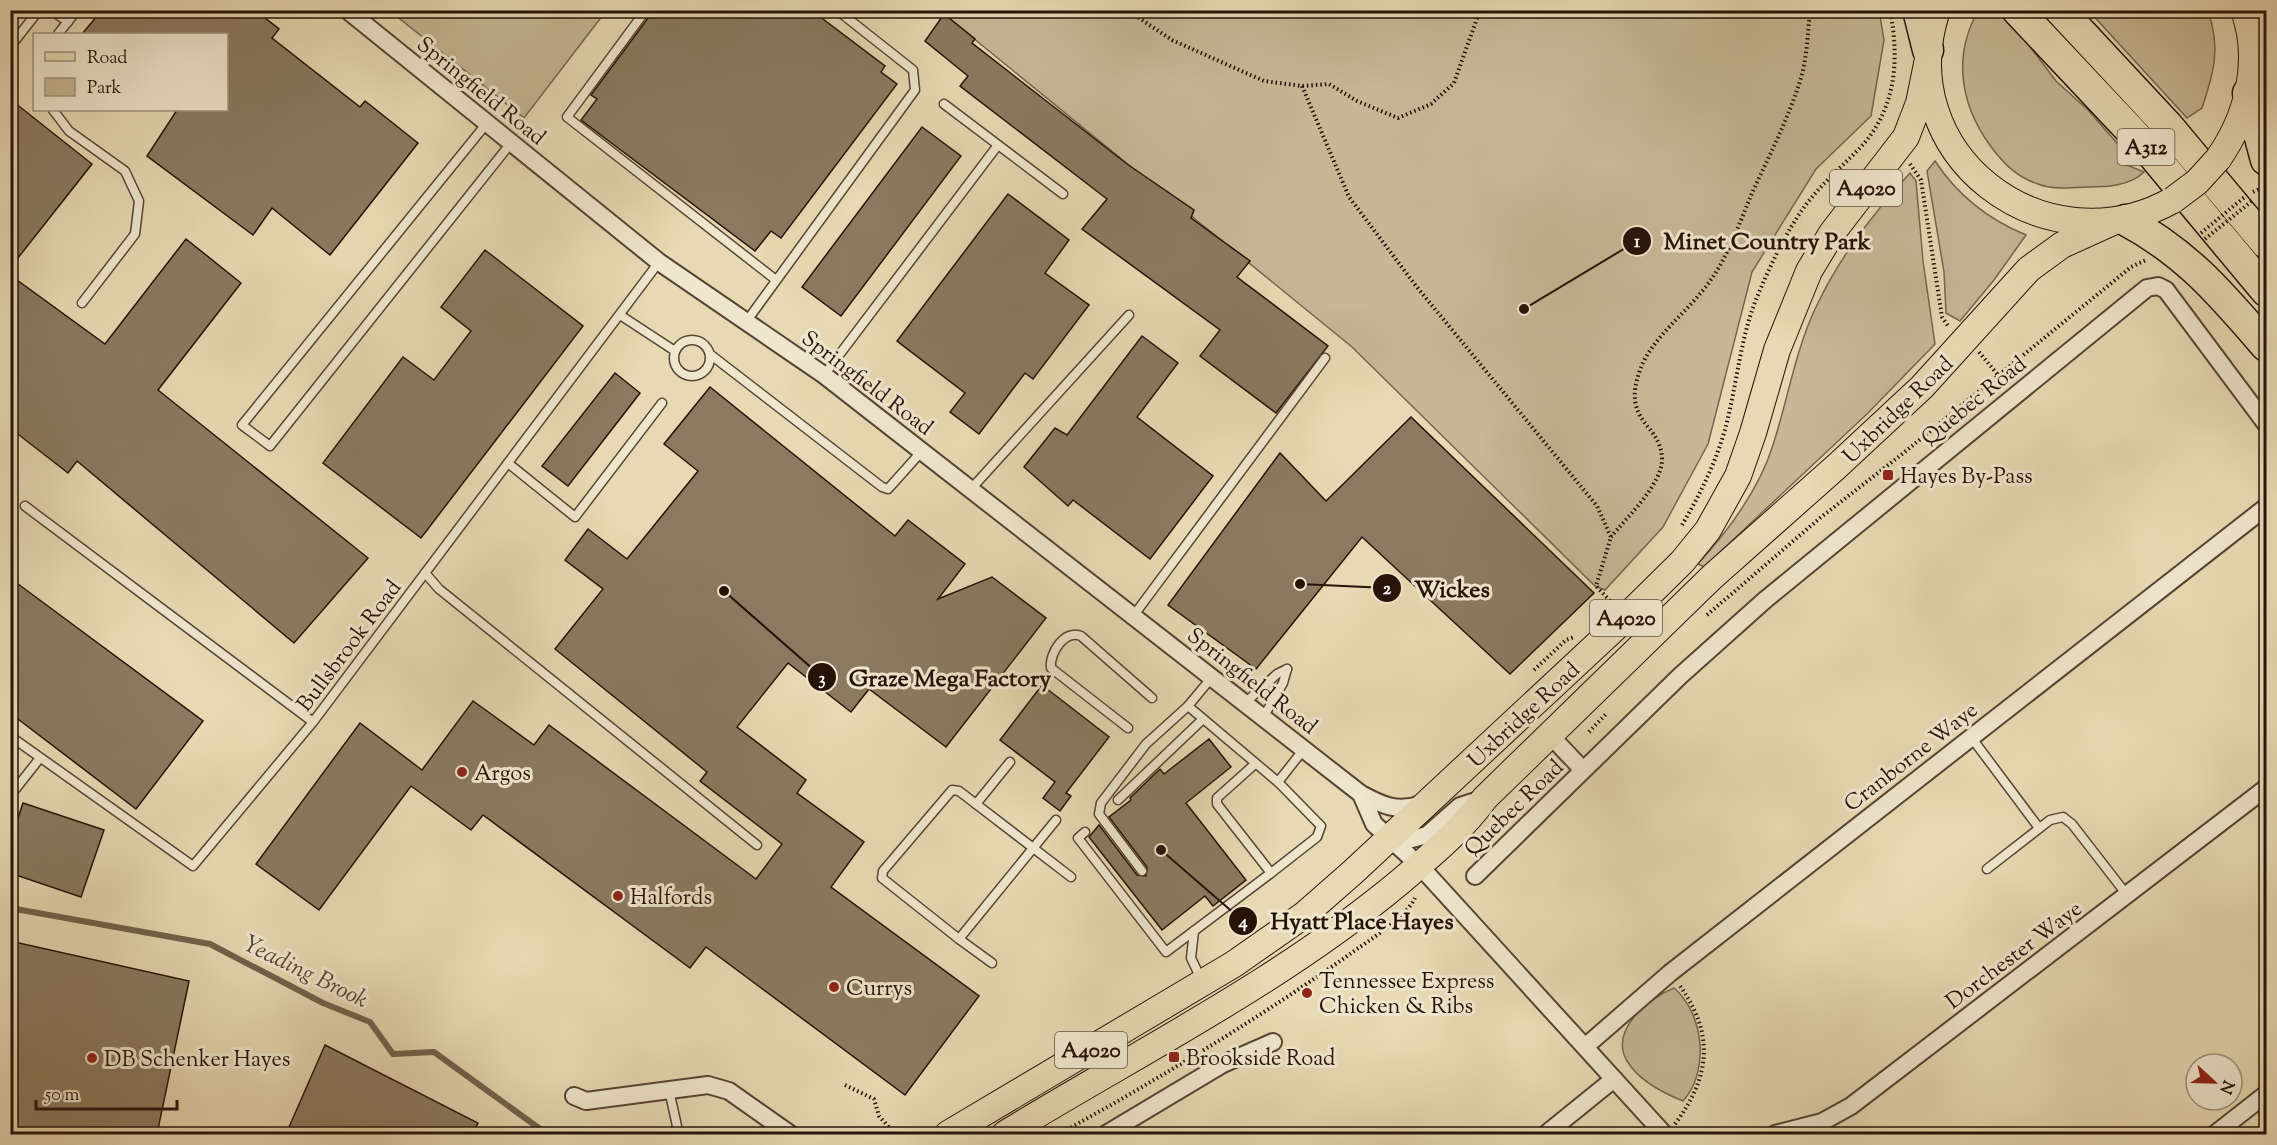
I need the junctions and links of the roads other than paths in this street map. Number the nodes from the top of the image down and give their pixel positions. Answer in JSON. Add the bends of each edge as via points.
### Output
{"nodes":[{"id":1,"x":39,"y":10,"type":"edge"},
{"id":2,"x":51,"y":10,"type":"edge"},
{"id":3,"x":76,"y":10,"type":"edge"},
{"id":4,"x":347,"y":10,"type":"edge"},
{"id":5,"x":646,"y":10,"type":"edge"},
{"id":6,"x":837,"y":10,"type":"edge"},
{"id":7,"x":1918,"y":10,"type":"edge"},
{"id":8,"x":1937,"y":10,"type":"edge"},
{"id":9,"x":2017,"y":10,"type":"edge"},
{"id":10,"x":2060,"y":10,"type":"edge"},
{"id":11,"x":2244,"y":10,"type":"edge"},
{"id":12,"x":68,"y":22,"type":"junction"},
{"id":13,"x":59,"y":33,"type":"edge"},
{"id":14,"x":2266,"y":36,"type":"edge"},
{"id":15,"x":10,"y":47,"type":"edge"},
{"id":16,"x":1928,"y":55,"type":"junction"},
{"id":17,"x":2250,"y":82,"type":"junction"},
{"id":18,"x":944,"y":104,"type":"dead end"},
{"id":19,"x":54,"y":111,"type":"edge"},
{"id":20,"x":487,"y":123,"type":"junction"},
{"id":21,"x":511,"y":142,"type":"junction"},
{"id":22,"x":998,"y":145,"type":"junction"},
{"id":23,"x":2265,"y":178,"type":"edge"},
{"id":24,"x":1063,"y":194,"type":"dead end"},
{"id":25,"x":2120,"y":220,"type":"junction"},
{"id":26,"x":2266,"y":243,"type":"edge"},
{"id":27,"x":659,"y":262,"type":"junction"},
{"id":28,"x":776,"y":280,"type":"junction"},
{"id":29,"x":2266,"y":291,"type":"edge"},
{"id":30,"x":82,"y":303,"type":"dead end"},
{"id":31,"x":620,"y":315,"type":"junction"},
{"id":32,"x":1129,"y":315,"type":"dead end"},
{"id":33,"x":746,"y":322,"type":"junction"},
{"id":34,"x":2266,"y":346,"type":"edge"},
{"id":35,"x":675,"y":351,"type":"junction"},
{"id":36,"x":711,"y":355,"type":"junction"},
{"id":37,"x":1325,"y":358,"type":"dead end"},
{"id":38,"x":824,"y":375,"type":"junction"},
{"id":39,"x":662,"y":402,"type":"dead end"},
{"id":40,"x":2266,"y":424,"type":"edge"},
{"id":41,"x":922,"y":451,"type":"junction"},
{"id":42,"x":508,"y":463,"type":"junction"},
{"id":43,"x":971,"y":489,"type":"junction"},
{"id":44,"x":25,"y":506,"type":"dead end"},
{"id":45,"x":2266,"y":507,"type":"edge"},
{"id":46,"x":425,"y":573,"type":"junction"},
{"id":47,"x":1134,"y":615,"type":"junction"},
{"id":48,"x":1213,"y":676,"type":"junction"},
{"id":49,"x":1152,"y":698,"type":"dead end"},
{"id":50,"x":1246,"y":702,"type":"junction"},
{"id":51,"x":1188,"y":706,"type":"junction"},
{"id":52,"x":1264,"y":716,"type":"junction"},
{"id":53,"x":1203,"y":719,"type":"junction"},
{"id":54,"x":313,"y":722,"type":"junction"},
{"id":55,"x":1128,"y":728,"type":"dead end"},
{"id":56,"x":1549,"y":734,"type":"junction"},
{"id":57,"x":10,"y":736,"type":"edge"},
{"id":58,"x":1971,"y":736,"type":"junction"},
{"id":59,"x":1304,"y":749,"type":"junction"},
{"id":60,"x":40,"y":758,"type":"junction"},
{"id":61,"x":1010,"y":762,"type":"dead end"},
{"id":62,"x":1255,"y":764,"type":"junction"},
{"id":63,"x":1583,"y":770,"type":"junction"},
{"id":64,"x":1278,"y":782,"type":"junction"},
{"id":65,"x":2266,"y":788,"type":"edge"},
{"id":66,"x":1361,"y":794,"type":"junction"},
{"id":67,"x":1436,"y":795,"type":"junction"},
{"id":68,"x":10,"y":796,"type":"edge"},
{"id":69,"x":1485,"y":798,"type":"junction"},
{"id":70,"x":1118,"y":800,"type":"dead end"},
{"id":71,"x":976,"y":804,"type":"junction"},
{"id":72,"x":1056,"y":820,"type":"dead end"},
{"id":73,"x":2038,"y":828,"type":"junction"},
{"id":74,"x":1085,"y":832,"type":"dead end"},
{"id":75,"x":1388,"y":839,"type":"junction"},
{"id":76,"x":757,"y":845,"type":"dead end"},
{"id":77,"x":1032,"y":849,"type":"junction"},
{"id":78,"x":1419,"y":865,"type":"junction"},
{"id":79,"x":1987,"y":869,"type":"dead end"},
{"id":80,"x":1142,"y":871,"type":"dead end"},
{"id":81,"x":1271,"y":873,"type":"junction"},
{"id":82,"x":1475,"y":876,"type":"dead end"},
{"id":83,"x":1071,"y":877,"type":"dead end"},
{"id":84,"x":2127,"y":895,"type":"junction"},
{"id":85,"x":1194,"y":931,"type":"junction"},
{"id":86,"x":959,"y":939,"type":"junction"},
{"id":87,"x":992,"y":963,"type":"dead end"},
{"id":88,"x":1203,"y":982,"type":"junction"},
{"id":89,"x":1273,"y":1042,"type":"dead end"},
{"id":90,"x":1586,"y":1046,"type":"junction"},
{"id":91,"x":1614,"y":1079,"type":"junction"},
{"id":92,"x":669,"y":1090,"type":"junction"},
{"id":93,"x":2266,"y":1094,"type":"edge"},
{"id":94,"x":574,"y":1096,"type":"dead end"},
{"id":95,"x":776,"y":1128,"type":"edge"},
{"id":96,"x":1669,"y":1130,"type":"edge"},
{"id":97,"x":1021,"y":1131,"type":"edge"},
{"id":98,"x":674,"y":1134,"type":"edge"},
{"id":99,"x":790,"y":1134,"type":"edge"},
{"id":100,"x":948,"y":1134,"type":"edge"},
{"id":101,"x":1106,"y":1134,"type":"edge"},
{"id":102,"x":1546,"y":1134,"type":"edge"},
{"id":103,"x":1775,"y":1134,"type":"edge"},
{"id":104,"x":2216,"y":1134,"type":"edge"}],
"edges":[{"from":1,"to":15,"type":"lane"},
{"from":2,"to":12,"type":"lane"},
{"from":3,"to":12,"type":"lane"},
{"from":4,"to":20,"type":"street","name":"Springfield Road"},
{"from":5,"to":28,"type":"lane","via":[[567,117]]},
{"from":6,"to":28,"type":"lane","via":[[913,70],[915,90]]},
{"from":7,"to":16,"type":"highway"},
{"from":8,"to":16,"type":"main road","name":"Uxbridge Road"},
{"from":9,"to":29,"type":"highway","number":"A312","via":[[2146,148]]},
{"from":10,"to":26,"type":"highway","number":"A312","via":[[2168,126]]},
{"from":11,"to":17,"type":"main road","via":[[2249,33]]},
{"from":12,"to":13,"type":"lane"},
{"from":14,"to":17,"type":"main road"},
{"from":16,"to":25,"type":"main road","via":[[1932,94],[1942,127],[1959,157],[1982,182],[2014,204],[2053,219]]},
{"from":16,"to":67,"type":"main road","name":"Uxbridge Road","number":"A4020","via":[[1919,103],[1906,137],[1832,233],[1809,271],[1777,350],[1738,477],[1708,530],[1664,582]]},
{"from":17,"to":23,"type":"highway"},
{"from":17,"to":25,"type":"main road","name":"Uxbridge Road","bridge":true,"via":[[2238,127],[2198,182],[2173,200]]},
{"from":18,"to":22,"type":"lane"},
{"from":19,"to":30,"type":"lane","via":[[69,131],[125,171],[139,201],[135,234]]},
{"from":20,"to":21,"type":"street","name":"Springfield Road"},
{"from":20,"to":21,"type":"lane","via":[[242,425],[270,446]]},
{"from":21,"to":27,"type":"street","name":"Springfield Road"},
{"from":22,"to":24,"type":"lane"},
{"from":22,"to":38,"type":"lane"},
{"from":25,"to":34,"type":"highway","via":[[2157,237],[2182,256]]},
{"from":25,"to":56,"type":"main road","name":"Uxbridge Road","number":"A4020","via":[[2062,245],[2029,269],[1914,395],[1712,577]]},
{"from":27,"to":31,"type":"lane","name":"Bullsbrook Road"},
{"from":27,"to":33,"type":"street","name":"Springfield Road"},
{"from":28,"to":33,"type":"lane"},
{"from":31,"to":35,"type":"lane"},
{"from":31,"to":42,"type":"lane","name":"Bullsbrook Road"},
{"from":32,"to":43,"type":"lane"},
{"from":33,"to":38,"type":"street","name":"Springfield Road"},
{"from":35,"to":36,"type":"lane","via":[[683,342],[694,339],[705,344]]},
{"from":35,"to":36,"type":"lane","via":[[675,364],[688,376],[705,372]]},
{"from":36,"to":41,"type":"lane","via":[[882,487],[888,489],[895,484]]},
{"from":37,"to":47,"type":"lane"},
{"from":38,"to":41,"type":"street","name":"Springfield Road"},
{"from":39,"to":42,"type":"lane","via":[[575,517]]},
{"from":40,"to":63,"type":"street","name":"Quebec Road","via":[[2166,290],[2158,286],[2146,288],[1765,600]]},
{"from":41,"to":43,"type":"street","name":"Springfield Road"},
{"from":42,"to":46,"type":"lane","name":"Bullsbrook Road"},
{"from":43,"to":47,"type":"street","name":"Springfield Road"},
{"from":44,"to":54,"type":"lane"},
{"from":45,"to":58,"type":"street","name":"Cranborne Waye"},
{"from":46,"to":54,"type":"lane","name":"Bullsbrook Road"},
{"from":46,"to":76,"type":"lane","via":[[448,597]]},
{"from":47,"to":48,"type":"street","name":"Springfield Road"},
{"from":48,"to":50,"type":"street","name":"Springfield Road"},
{"from":48,"to":51,"type":"lane"},
{"from":49,"to":55,"type":"lane","via":[[1082,636],[1068,635],[1058,645],[1051,668]]},
{"from":50,"to":52,"type":"street","name":"Springfield Road"},
{"from":50,"to":52,"type":"lane","via":[[1287,669]]},
{"from":51,"to":53,"type":"lane"},
{"from":51,"to":80,"type":"lane","via":[[1146,744],[1101,803],[1099,814]]},
{"from":52,"to":59,"type":"street","name":"Springfield Road"},
{"from":53,"to":62,"type":"lane"},
{"from":53,"to":70,"type":"lane"},
{"from":54,"to":60,"type":"lane","name":"Bullsbrook Road","via":[[193,866]]},
{"from":56,"to":63,"type":"street","name":"Quebec Road"},
{"from":56,"to":69,"type":"main road","name":"Uxbridge Road","number":"A4020"},
{"from":57,"to":60,"type":"lane","name":"Bullsbrook Road"},
{"from":58,"to":73,"type":"lane"},
{"from":58,"to":90,"type":"street","name":"Cranborne Waye","via":[[1670,973]]},
{"from":59,"to":64,"type":"lane"},
{"from":59,"to":66,"type":"street","name":"Springfield Road"},
{"from":60,"to":68,"type":"lane"},
{"from":61,"to":71,"type":"lane"},
{"from":62,"to":64,"type":"lane"},
{"from":62,"to":81,"type":"lane","via":[[1223,791],[1217,804]]},
{"from":63,"to":82,"type":"street","name":"Quebec Road"},
{"from":64,"to":81,"type":"lane","via":[[1316,818],[1321,831]]},
{"from":65,"to":84,"type":"street","name":"Dorchester Waye"},
{"from":66,"to":67,"type":"street","name":"Springfield Road","via":[[1399,810],[1421,805]]},
{"from":66,"to":75,"type":"street","name":"Springfield Road","via":[[1370,818]]},
{"from":67,"to":75,"type":"main road","name":"Uxbridge Road","number":"A4020"},
{"from":69,"to":75,"type":"street","via":[[1460,806],[1427,835],[1408,840]]},
{"from":69,"to":78,"type":"main road","name":"Uxbridge Road","number":"A4020","via":[[1466,825]]},
{"from":71,"to":77,"type":"lane"},
{"from":71,"to":86,"type":"lane","via":[[959,791],[946,794],[882,878]]},
{"from":72,"to":77,"type":"lane"},
{"from":73,"to":79,"type":"lane"},
{"from":73,"to":84,"type":"lane","via":[[2055,817],[2066,819]]},
{"from":74,"to":85,"type":"lane","via":[[1078,838],[1166,952]]},
{"from":75,"to":78,"type":"street"},
{"from":75,"to":88,"type":"main road","name":"Uxbridge Road","number":"A4020","via":[[1304,915]]},
{"from":77,"to":83,"type":"lane"},
{"from":77,"to":86,"type":"lane"},
{"from":78,"to":90,"type":"street"},
{"from":78,"to":97,"type":"main road","name":"Uxbridge Road","number":"A4020","via":[[1297,960]]},
{"from":81,"to":85,"type":"lane"},
{"from":84,"to":103,"type":"street","name":"Dorchester Waye","via":[[1851,1106],[1822,1122]]},
{"from":85,"to":88,"type":"lane","via":[[1191,957]]},
{"from":86,"to":87,"type":"lane"},
{"from":88,"to":100,"type":"main road","name":"Uxbridge Road","number":"A4020"},
{"from":89,"to":101,"type":"street","via":[[1223,1064]]},
{"from":90,"to":91,"type":"street"},
{"from":91,"to":96,"type":"street"},
{"from":91,"to":102,"type":"street"},
{"from":92,"to":94,"type":"street","via":[[586,1101]]},
{"from":92,"to":95,"type":"street","via":[[708,1085],[729,1091]]},
{"from":92,"to":98,"type":"lane","via":[[678,1126]]},
{"from":93,"to":104,"type":"street"},
{"from":95,"to":99,"type":"street"}]}
